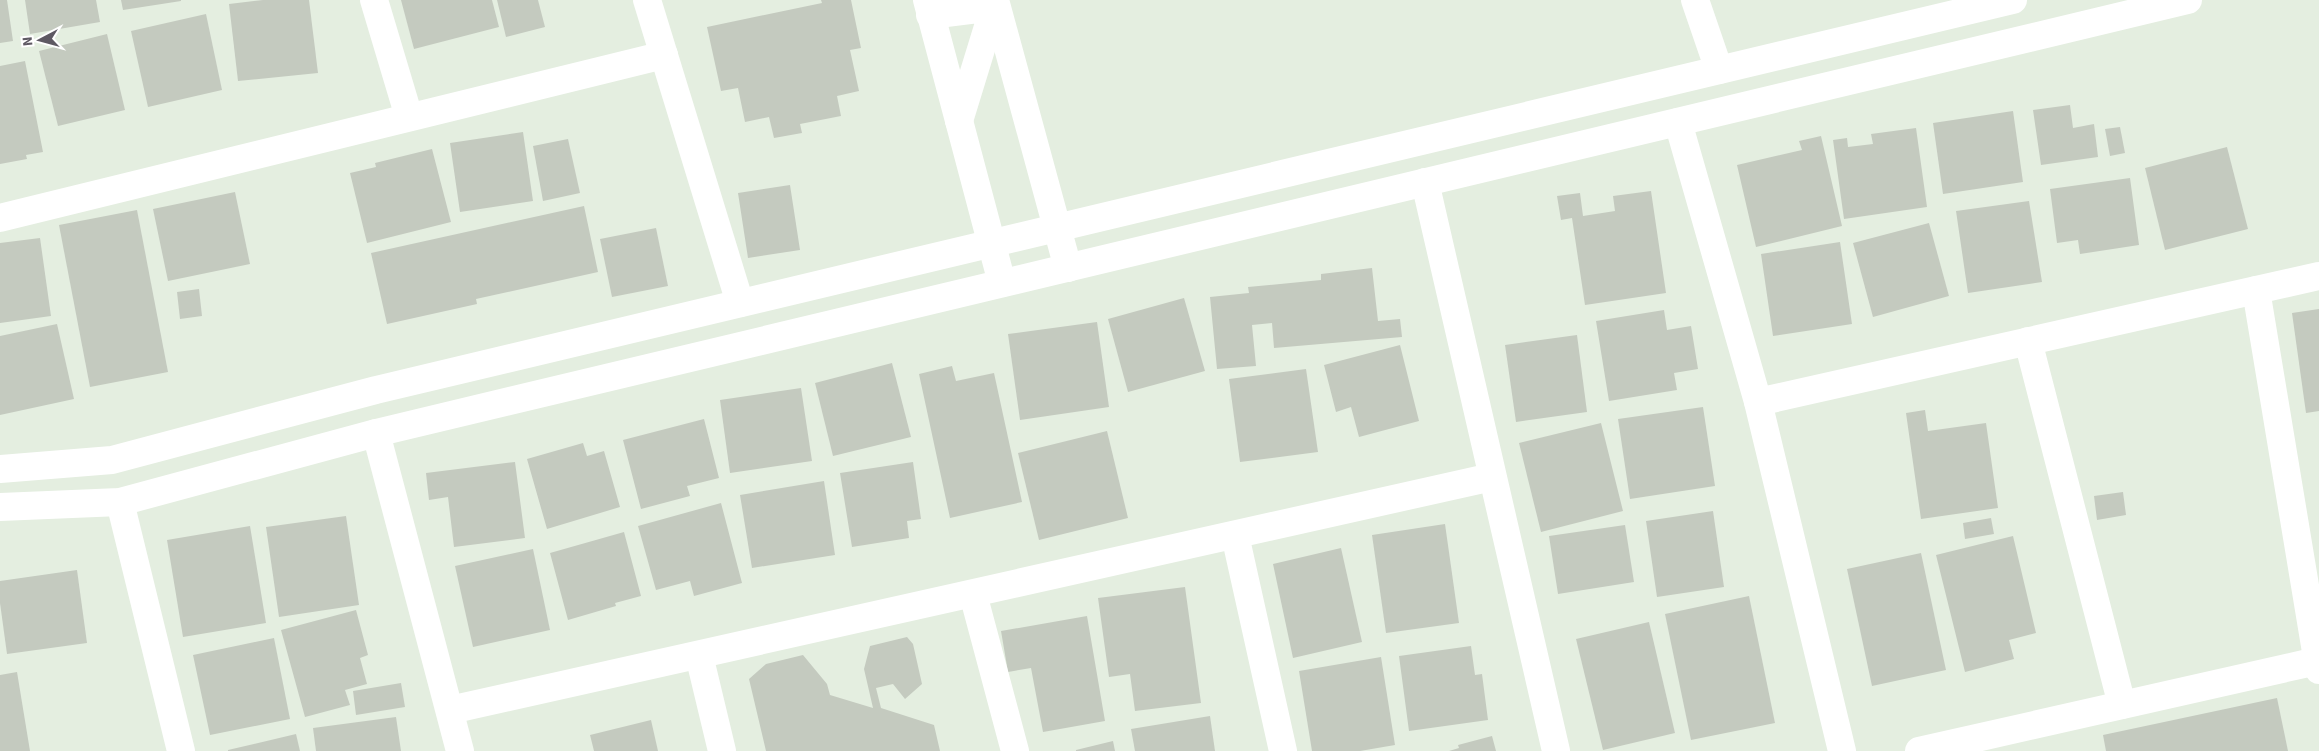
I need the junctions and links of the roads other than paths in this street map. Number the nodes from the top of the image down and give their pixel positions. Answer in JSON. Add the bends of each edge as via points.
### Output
{"nodes":[{"id":1,"x":374,"y":0,"type":"edge"},
{"id":2,"x":647,"y":0,"type":"edge"},
{"id":3,"x":995,"y":0,"type":"edge"},
{"id":4,"x":1696,"y":0,"type":"edge"},
{"id":5,"x":2013,"y":0,"type":"edge"},
{"id":6,"x":2188,"y":0,"type":"edge"},
{"id":7,"x":1986,"y":3,"type":"edge"},
{"id":8,"x":928,"y":7,"type":"edge"},
{"id":9,"x":664,"y":54,"type":"junction"},
{"id":10,"x":1719,"y":70,"type":"junction"},
{"id":11,"x":409,"y":117,"type":"junction"},
{"id":12,"x":959,"y":121,"type":"junction"},
{"id":13,"x":1678,"y":122,"type":"junction"},
{"id":14,"x":1425,"y":182,"type":"junction"},
{"id":15,"x":0,"y":218,"type":"edge"},
{"id":16,"x":1058,"y":228,"type":"junction"},
{"id":17,"x":993,"y":243,"type":"junction"},
{"id":18,"x":1068,"y":268,"type":"junction"},
{"id":19,"x":2319,"y":276,"type":"edge"},
{"id":20,"x":1002,"y":283,"type":"junction"},
{"id":21,"x":2256,"y":290,"type":"junction"},
{"id":22,"x":740,"y":303,"type":"junction"},
{"id":23,"x":2028,"y":341,"type":"junction"},
{"id":24,"x":1758,"y":402,"type":"junction"},
{"id":25,"x":376,"y":433,"type":"junction"},
{"id":26,"x":0,"y":470,"type":"edge"},
{"id":27,"x":1492,"y":477,"type":"junction"},
{"id":28,"x":120,"y":502,"type":"junction"},
{"id":29,"x":0,"y":507,"type":"edge"},
{"id":30,"x":1235,"y":535,"type":"junction"},
{"id":31,"x":973,"y":594,"type":"junction"},
{"id":32,"x":699,"y":655,"type":"junction"},
{"id":33,"x":2318,"y":666,"type":"edge"},
{"id":34,"x":2122,"y":705,"type":"junction"},
{"id":35,"x":450,"y":710,"type":"junction"},
{"id":36,"x":181,"y":751,"type":"edge"},
{"id":37,"x":460,"y":751,"type":"edge"},
{"id":38,"x":722,"y":751,"type":"edge"},
{"id":39,"x":1015,"y":751,"type":"edge"},
{"id":40,"x":1283,"y":751,"type":"edge"},
{"id":41,"x":1556,"y":751,"type":"edge"},
{"id":42,"x":1842,"y":751,"type":"edge"},
{"id":43,"x":1919,"y":751,"type":"edge"}],
"edges":[{"from":1,"to":11,"type":"street"},
{"from":2,"to":9,"type":"street"},
{"from":3,"to":16,"type":"street"},
{"from":4,"to":10,"type":"street"},
{"from":5,"to":7,"type":"street"},
{"from":6,"to":13,"type":"street"},
{"from":7,"to":10,"type":"street"},
{"from":8,"to":12,"type":"street"},
{"from":8,"to":12,"type":"street","via":[[994,7]]},
{"from":9,"to":11,"type":"street"},
{"from":9,"to":22,"type":"street"},
{"from":10,"to":16,"type":"street"},
{"from":11,"to":15,"type":"street"},
{"from":12,"to":17,"type":"street"},
{"from":13,"to":14,"type":"street"},
{"from":13,"to":24,"type":"street"},
{"from":14,"to":18,"type":"street"},
{"from":14,"to":27,"type":"street"},
{"from":16,"to":17,"type":"street"},
{"from":16,"to":18,"type":"street"},
{"from":17,"to":20,"type":"street"},
{"from":17,"to":22,"type":"street"},
{"from":18,"to":20,"type":"street"},
{"from":19,"to":21,"type":"street"},
{"from":20,"to":25,"type":"street"},
{"from":21,"to":23,"type":"street"},
{"from":21,"to":33,"type":"street"},
{"from":22,"to":26,"type":"street","via":[[376,390],[112,460]]},
{"from":23,"to":24,"type":"street"},
{"from":23,"to":34,"type":"street"},
{"from":24,"to":42,"type":"street"},
{"from":25,"to":28,"type":"street"},
{"from":25,"to":35,"type":"street"},
{"from":27,"to":30,"type":"street"},
{"from":27,"to":41,"type":"street"},
{"from":28,"to":29,"type":"street"},
{"from":28,"to":36,"type":"street"},
{"from":30,"to":31,"type":"street"},
{"from":30,"to":40,"type":"street"},
{"from":31,"to":32,"type":"street"},
{"from":31,"to":39,"type":"street"},
{"from":32,"to":35,"type":"street"},
{"from":32,"to":38,"type":"street"},
{"from":33,"to":34,"type":"street"},
{"from":34,"to":43,"type":"street"},
{"from":35,"to":37,"type":"street"}]}
